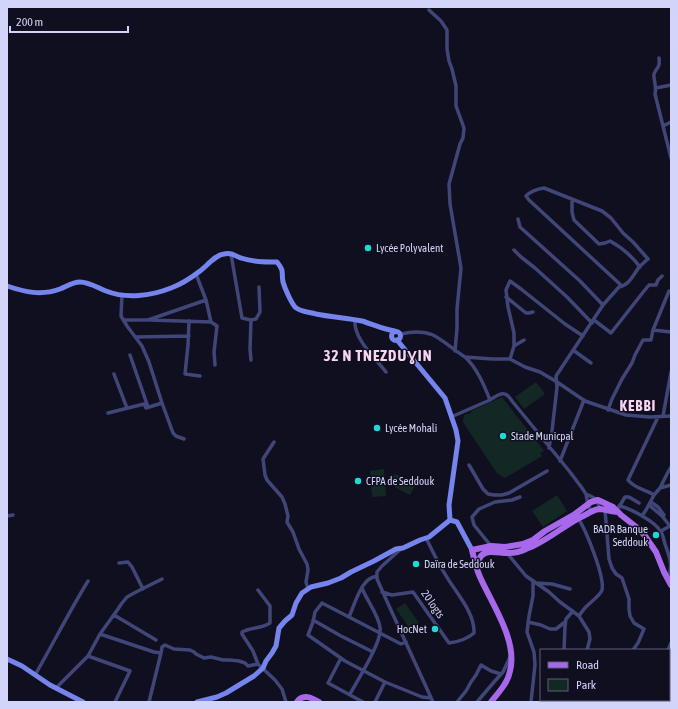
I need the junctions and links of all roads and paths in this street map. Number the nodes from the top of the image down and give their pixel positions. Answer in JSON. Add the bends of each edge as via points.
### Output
{"nodes":[{"id":1,"x":429,"y":10,"type":"dead end"},
{"id":2,"x":659,"y":58,"type":"dead end"},
{"id":3,"x":671,"y":85,"type":"edge"},
{"id":4,"x":656,"y":88,"type":"junction"},
{"id":5,"x":671,"y":122,"type":"edge"},
{"id":6,"x":663,"y":126,"type":"junction"},
{"id":7,"x":671,"y":158,"type":"edge"},
{"id":8,"x":572,"y":199,"type":"junction"},
{"id":9,"x":518,"y":219,"type":"dead end"},
{"id":10,"x":514,"y":250,"type":"dead end"},
{"id":11,"x":231,"y":254,"type":"junction"},
{"id":12,"x":640,"y":266,"type":"junction"},
{"id":13,"x":196,"y":274,"type":"junction"},
{"id":14,"x":662,"y":276,"type":"dead end"},
{"id":15,"x":7,"y":286,"type":"edge"},
{"id":16,"x":622,"y":286,"type":"junction"},
{"id":17,"x":259,"y":287,"type":"dead end"},
{"id":18,"x":669,"y":291,"type":"dead end"},
{"id":19,"x":122,"y":295,"type":"junction"},
{"id":20,"x":506,"y":297,"type":"junction"},
{"id":21,"x":206,"y":300,"type":"junction"},
{"id":22,"x":603,"y":305,"type":"junction"},
{"id":23,"x":532,"y":312,"type":"dead end"},
{"id":24,"x":123,"y":320,"type":"junction"},
{"id":25,"x":148,"y":320,"type":"junction"},
{"id":26,"x":251,"y":320,"type":"junction"},
{"id":27,"x":355,"y":320,"type":"junction"},
{"id":28,"x":189,"y":321,"type":"junction"},
{"id":29,"x":593,"y":321,"type":"junction"},
{"id":30,"x":211,"y":322,"type":"junction"},
{"id":31,"x":653,"y":330,"type":"junction"},
{"id":32,"x":671,"y":332,"type":"edge"},
{"id":33,"x":393,"y":333,"type":"junction"},
{"id":34,"x":401,"y":334,"type":"junction"},
{"id":35,"x":189,"y":336,"type":"junction"},
{"id":36,"x":583,"y":336,"type":"junction"},
{"id":37,"x":136,"y":337,"type":"junction"},
{"id":38,"x":397,"y":340,"type":"junction"},
{"id":39,"x":524,"y":340,"type":"dead end"},
{"id":40,"x":514,"y":346,"type":"junction"},
{"id":41,"x":574,"y":350,"type":"junction"},
{"id":42,"x":455,"y":351,"type":"junction"},
{"id":43,"x":130,"y":355,"type":"dead end"},
{"id":44,"x":465,"y":357,"type":"junction"},
{"id":45,"x":510,"y":359,"type":"junction"},
{"id":46,"x":251,"y":360,"type":"dead end"},
{"id":47,"x":591,"y":363,"type":"dead end"},
{"id":48,"x":215,"y":365,"type":"dead end"},
{"id":49,"x":386,"y":372,"type":"dead end"},
{"id":50,"x":671,"y":372,"type":"edge"},
{"id":51,"x":114,"y":374,"type":"dead end"},
{"id":52,"x":200,"y":376,"type":"dead end"},
{"id":53,"x":557,"y":382,"type":"junction"},
{"id":54,"x":490,"y":400,"type":"junction"},
{"id":55,"x":584,"y":400,"type":"junction"},
{"id":56,"x":162,"y":402,"type":"junction"},
{"id":57,"x":127,"y":408,"type":"junction"},
{"id":58,"x":148,"y":408,"type":"junction"},
{"id":59,"x":608,"y":410,"type":"junction"},
{"id":60,"x":108,"y":413,"type":"dead end"},
{"id":61,"x":663,"y":416,"type":"junction"},
{"id":62,"x":671,"y":416,"type":"edge"},
{"id":63,"x":451,"y":417,"type":"junction"},
{"id":64,"x":658,"y":417,"type":"junction"},
{"id":65,"x":184,"y":438,"type":"dead end"},
{"id":66,"x":274,"y":442,"type":"dead end"},
{"id":67,"x":549,"y":448,"type":"junction"},
{"id":68,"x":560,"y":461,"type":"junction"},
{"id":69,"x":469,"y":465,"type":"dead end"},
{"id":70,"x":671,"y":467,"type":"edge"},
{"id":71,"x":547,"y":471,"type":"dead end"},
{"id":72,"x":671,"y":485,"type":"edge"},
{"id":73,"x":660,"y":488,"type":"junction"},
{"id":74,"x":586,"y":494,"type":"junction"},
{"id":75,"x":654,"y":495,"type":"junction"},
{"id":76,"x":502,"y":496,"type":"junction"},
{"id":77,"x":520,"y":497,"type":"dead end"},
{"id":78,"x":598,"y":500,"type":"junction"},
{"id":79,"x":505,"y":501,"type":"junction"},
{"id":80,"x":639,"y":503,"type":"dead end"},
{"id":81,"x":650,"y":504,"type":"junction"},
{"id":82,"x":588,"y":505,"type":"junction"},
{"id":83,"x":618,"y":509,"type":"junction"},
{"id":84,"x":602,"y":510,"type":"junction"},
{"id":85,"x":591,"y":511,"type":"junction"},
{"id":86,"x":14,"y":515,"type":"dead end"},
{"id":87,"x":7,"y":516,"type":"edge"},
{"id":88,"x":642,"y":516,"type":"junction"},
{"id":89,"x":578,"y":518,"type":"junction"},
{"id":90,"x":450,"y":520,"type":"junction"},
{"id":91,"x":671,"y":525,"type":"edge"},
{"id":92,"x":661,"y":531,"type":"junction"},
{"id":93,"x":426,"y":538,"type":"junction"},
{"id":94,"x":491,"y":546,"type":"junction"},
{"id":95,"x":403,"y":548,"type":"junction"},
{"id":96,"x":472,"y":550,"type":"junction"},
{"id":97,"x":507,"y":553,"type":"junction"},
{"id":98,"x":671,"y":557,"type":"edge"},
{"id":99,"x":120,"y":563,"type":"dead end"},
{"id":100,"x":476,"y":565,"type":"junction"},
{"id":101,"x":377,"y":576,"type":"junction"},
{"id":102,"x":162,"y":579,"type":"dead end"},
{"id":103,"x":88,"y":581,"type":"dead end"},
{"id":104,"x":534,"y":582,"type":"junction"},
{"id":105,"x":669,"y":582,"type":"edge"},
{"id":106,"x":362,"y":588,"type":"junction"},
{"id":107,"x":143,"y":589,"type":"junction"},
{"id":108,"x":570,"y":589,"type":"dead end"},
{"id":109,"x":258,"y":590,"type":"dead end"},
{"id":110,"x":308,"y":590,"type":"junction"},
{"id":111,"x":382,"y":592,"type":"junction"},
{"id":112,"x":573,"y":611,"type":"junction"},
{"id":113,"x":114,"y":615,"type":"junction"},
{"id":114,"x":579,"y":616,"type":"junction"},
{"id":115,"x":349,"y":617,"type":"junction"},
{"id":116,"x":314,"y":620,"type":"junction"},
{"id":117,"x":528,"y":622,"type":"junction"},
{"id":118,"x":565,"y":622,"type":"junction"},
{"id":119,"x":100,"y":634,"type":"junction"},
{"id":120,"x":380,"y":634,"type":"junction"},
{"id":121,"x":156,"y":640,"type":"dead end"},
{"id":122,"x":406,"y":642,"type":"junction"},
{"id":123,"x":564,"y":649,"type":"edge"},
{"id":124,"x":587,"y":649,"type":"edge"},
{"id":125,"x":634,"y":649,"type":"edge"},
{"id":126,"x":373,"y":652,"type":"junction"},
{"id":127,"x":161,"y":653,"type":"junction"},
{"id":128,"x":511,"y":654,"type":"junction"},
{"id":129,"x":88,"y":656,"type":"junction"},
{"id":130,"x":341,"y":658,"type":"junction"},
{"id":131,"x":7,"y":659,"type":"edge"},
{"id":132,"x":260,"y":666,"type":"junction"},
{"id":133,"x":363,"y":670,"type":"junction"},
{"id":134,"x":501,"y":674,"type":"junction"},
{"id":135,"x":36,"y":675,"type":"junction"},
{"id":136,"x":385,"y":682,"type":"junction"},
{"id":137,"x":56,"y":688,"type":"junction"},
{"id":138,"x":350,"y":694,"type":"junction"},
{"id":139,"x":431,"y":698,"type":"junction"},
{"id":140,"x":83,"y":702,"type":"edge"},
{"id":141,"x":114,"y":702,"type":"edge"},
{"id":142,"x":149,"y":702,"type":"edge"},
{"id":143,"x":197,"y":702,"type":"edge"},
{"id":144,"x":286,"y":702,"type":"edge"},
{"id":145,"x":297,"y":702,"type":"edge"},
{"id":146,"x":319,"y":702,"type":"edge"},
{"id":147,"x":363,"y":702,"type":"edge"},
{"id":148,"x":375,"y":702,"type":"edge"},
{"id":149,"x":432,"y":702,"type":"edge"},
{"id":150,"x":456,"y":702,"type":"edge"},
{"id":151,"x":478,"y":702,"type":"edge"},
{"id":152,"x":491,"y":702,"type":"edge"},
{"id":153,"x":531,"y":702,"type":"edge"}],
"edges":[{"from":1,"to":42,"type":"street","via":[[447,30],[447,49],[456,86],[456,106],[464,128],[449,184],[461,268]]},
{"from":2,"to":4,"type":"street","via":[[660,64],[654,75]]},
{"from":3,"to":4,"type":"street"},
{"from":4,"to":6,"type":"street","via":[[655,94]]},
{"from":5,"to":6,"type":"street"},
{"from":6,"to":7,"type":"street"},
{"from":8,"to":12,"type":"street","via":[[574,220],[599,244],[610,241],[632,256]]},
{"from":8,"to":12,"type":"street","via":[[611,218],[648,259]]},
{"from":8,"to":16,"type":"street","via":[[544,188],[530,192],[526,196]]},
{"from":9,"to":22,"type":"street","via":[[520,227]]},
{"from":10,"to":29,"type":"street"},
{"from":11,"to":13,"type":"street","via":[[219,255]]},
{"from":11,"to":26,"type":"street","via":[[242,318]]},
{"from":11,"to":27,"type":"street","via":[[258,262],[277,262],[296,308]]},
{"from":12,"to":16,"type":"street"},
{"from":13,"to":19,"type":"street","via":[[162,292]]},
{"from":13,"to":21,"type":"street"},
{"from":14,"to":29,"type":"street","via":[[656,285],[644,290],[611,333]]},
{"from":15,"to":19,"type":"street","via":[[26,292],[45,293],[81,282]]},
{"from":16,"to":22,"type":"street","via":[[619,286]]},
{"from":17,"to":26,"type":"street","via":[[260,312],[256,319]]},
{"from":18,"to":31,"type":"street"},
{"from":19,"to":24,"type":"street"},
{"from":20,"to":23,"type":"street","via":[[526,313]]},
{"from":20,"to":36,"type":"street","via":[[510,281]]},
{"from":20,"to":40,"type":"street","via":[[514,333]]},
{"from":21,"to":25,"type":"street"},
{"from":21,"to":30,"type":"street"},
{"from":22,"to":29,"type":"street"},
{"from":24,"to":25,"type":"street"},
{"from":24,"to":37,"type":"street"},
{"from":25,"to":28,"type":"street"},
{"from":26,"to":46,"type":"street"},
{"from":27,"to":33,"type":"street"},
{"from":27,"to":49,"type":"street","via":[[360,339]]},
{"from":28,"to":30,"type":"street"},
{"from":28,"to":35,"type":"street"},
{"from":29,"to":36,"type":"street"},
{"from":30,"to":48,"type":"street","via":[[217,326]]},
{"from":31,"to":32,"type":"street"},
{"from":31,"to":59,"type":"street","via":[[650,340],[643,340],[641,343]]},
{"from":33,"to":34,"type":"street","via":[[398,331]]},
{"from":33,"to":38,"type":"street","via":[[394,340]]},
{"from":34,"to":38,"type":"street"},
{"from":34,"to":42,"type":"street","via":[[429,334]]},
{"from":35,"to":37,"type":"street"},
{"from":35,"to":52,"type":"street","via":[[185,374]]},
{"from":36,"to":41,"type":"street"},
{"from":37,"to":56,"type":"street","via":[[149,362]]},
{"from":38,"to":63,"type":"street","via":[[445,398]]},
{"from":39,"to":40,"type":"street"},
{"from":40,"to":45,"type":"street"},
{"from":41,"to":47,"type":"street"},
{"from":41,"to":53,"type":"street","via":[[556,376]]},
{"from":42,"to":44,"type":"street"},
{"from":43,"to":58,"type":"street"},
{"from":44,"to":45,"type":"street"},
{"from":44,"to":54,"type":"street"},
{"from":45,"to":53,"type":"street"},
{"from":50,"to":61,"type":"street"},
{"from":51,"to":57,"type":"street"},
{"from":53,"to":55,"type":"street"},
{"from":53,"to":67,"type":"street"},
{"from":54,"to":63,"type":"street"},
{"from":54,"to":67,"type":"street","via":[[499,394],[508,395]]},
{"from":55,"to":59,"type":"street"},
{"from":55,"to":68,"type":"street"},
{"from":56,"to":58,"type":"street"},
{"from":56,"to":65,"type":"street","via":[[173,433]]},
{"from":57,"to":58,"type":"street","via":[[144,404]]},
{"from":57,"to":60,"type":"street"},
{"from":59,"to":64,"type":"street","via":[[626,415]]},
{"from":61,"to":62,"type":"street"},
{"from":61,"to":64,"type":"street"},
{"from":63,"to":90,"type":"street","via":[[458,441],[449,505]]},
{"from":64,"to":75,"type":"street","via":[[628,480],[629,483]]},
{"from":66,"to":110,"type":"street","via":[[263,459],[264,470],[267,480],[282,497],[288,516],[287,522],[307,564]]},
{"from":67,"to":68,"type":"street"},
{"from":68,"to":74,"type":"street"},
{"from":69,"to":76,"type":"street","via":[[488,494]]},
{"from":70,"to":73,"type":"street"},
{"from":71,"to":76,"type":"street"},
{"from":72,"to":73,"type":"street"},
{"from":73,"to":75,"type":"street"},
{"from":74,"to":78,"type":"street"},
{"from":74,"to":82,"type":"street"},
{"from":75,"to":81,"type":"street"},
{"from":76,"to":79,"type":"street"},
{"from":77,"to":79,"type":"street"},
{"from":78,"to":82,"type":"main road"},
{"from":78,"to":83,"type":"main road"},
{"from":78,"to":84,"type":"street"},
{"from":79,"to":94,"type":"street","via":[[479,509],[472,517],[474,525]]},
{"from":80,"to":83,"type":"street","via":[[625,497]]},
{"from":81,"to":88,"type":"street"},
{"from":81,"to":91,"type":"street"},
{"from":82,"to":85,"type":"street"},
{"from":82,"to":94,"type":"main road","via":[[533,540],[505,547]]},
{"from":83,"to":84,"type":"main road"},
{"from":83,"to":88,"type":"street","via":[[624,506]]},
{"from":83,"to":105,"type":"main road","via":[[650,542]]},
{"from":84,"to":85,"type":"main road"},
{"from":84,"to":125,"type":"street","via":[[612,568],[622,578],[629,599],[630,616],[634,623],[644,629]]},
{"from":85,"to":89,"type":"main road"},
{"from":86,"to":87,"type":"street"},
{"from":88,"to":92,"type":"street"},
{"from":89,"to":97,"type":"main road","via":[[527,549]]},
{"from":89,"to":114,"type":"street","via":[[586,532],[602,582],[602,590]]},
{"from":90,"to":93,"type":"street"},
{"from":90,"to":96,"type":"street","via":[[457,522]]},
{"from":91,"to":92,"type":"street"},
{"from":92,"to":98,"type":"street"},
{"from":93,"to":95,"type":"street"},
{"from":93,"to":111,"type":"street","name":"20 logts","via":[[445,575],[470,613],[475,625],[474,633],[469,638],[449,643],[414,592],[392,595]]},
{"from":94,"to":96,"type":"main road"},
{"from":95,"to":101,"type":"street","via":[[382,566]]},
{"from":95,"to":110,"type":"street","via":[[396,549],[341,578]]},
{"from":96,"to":100,"type":"main road"},
{"from":97,"to":100,"type":"main road","via":[[484,554]]},
{"from":97,"to":104,"type":"street"},
{"from":98,"to":105,"type":"street"},
{"from":99,"to":107,"type":"street","via":[[128,562]]},
{"from":100,"to":128,"type":"main road","via":[[504,625]]},
{"from":101,"to":106,"type":"street","via":[[371,577]]},
{"from":101,"to":111,"type":"street"},
{"from":102,"to":107,"type":"street"},
{"from":103,"to":135,"type":"street"},
{"from":104,"to":108,"type":"street"},
{"from":104,"to":112,"type":"street"},
{"from":104,"to":117,"type":"street"},
{"from":106,"to":115,"type":"street"},
{"from":106,"to":120,"type":"street","via":[[376,616]]},
{"from":107,"to":113,"type":"street","via":[[128,597]]},
{"from":109,"to":132,"type":"street","via":[[270,606],[270,623],[249,629],[242,634]]},
{"from":110,"to":132,"type":"street","via":[[296,603],[292,615],[279,628],[276,646]]},
{"from":111,"to":122,"type":"street"},
{"from":112,"to":114,"type":"street"},
{"from":112,"to":118,"type":"street"},
{"from":113,"to":119,"type":"street"},
{"from":113,"to":121,"type":"street"},
{"from":114,"to":124,"type":"street","via":[[590,639]]},
{"from":115,"to":116,"type":"street","via":[[322,603],[315,612]]},
{"from":115,"to":120,"type":"street"},
{"from":116,"to":126,"type":"street"},
{"from":116,"to":130,"type":"street","via":[[308,635]]},
{"from":117,"to":118,"type":"street","via":[[550,629],[556,629]]},
{"from":117,"to":153,"type":"street","via":[[527,632],[534,652],[535,665]]},
{"from":118,"to":123,"type":"street"},
{"from":119,"to":127,"type":"street"},
{"from":119,"to":129,"type":"street"},
{"from":120,"to":122,"type":"street","via":[[401,644]]},
{"from":120,"to":126,"type":"street"},
{"from":122,"to":139,"type":"street"},
{"from":126,"to":133,"type":"street"},
{"from":127,"to":132,"type":"street","via":[[165,645],[174,649],[190,650],[204,658]]},
{"from":127,"to":142,"type":"street"},
{"from":128,"to":134,"type":"street"},
{"from":128,"to":152,"type":"main road","via":[[512,664],[508,679]]},
{"from":129,"to":137,"type":"street"},
{"from":129,"to":141,"type":"street","via":[[130,671]]},
{"from":130,"to":133,"type":"street"},
{"from":130,"to":138,"type":"street","via":[[328,683]]},
{"from":131,"to":135,"type":"street"},
{"from":132,"to":143,"type":"street","via":[[254,676],[226,694]]},
{"from":132,"to":144,"type":"street","via":[[282,689]]},
{"from":133,"to":136,"type":"street"},
{"from":133,"to":138,"type":"street"},
{"from":134,"to":150,"type":"street","via":[[481,665],[466,691]]},
{"from":134,"to":151,"type":"street"},
{"from":135,"to":137,"type":"street"},
{"from":136,"to":139,"type":"street","via":[[422,697]]},
{"from":136,"to":148,"type":"street"},
{"from":137,"to":140,"type":"street"},
{"from":138,"to":147,"type":"street"},
{"from":139,"to":149,"type":"street"},
{"from":145,"to":146,"type":"main road","via":[[304,697]]}]}
